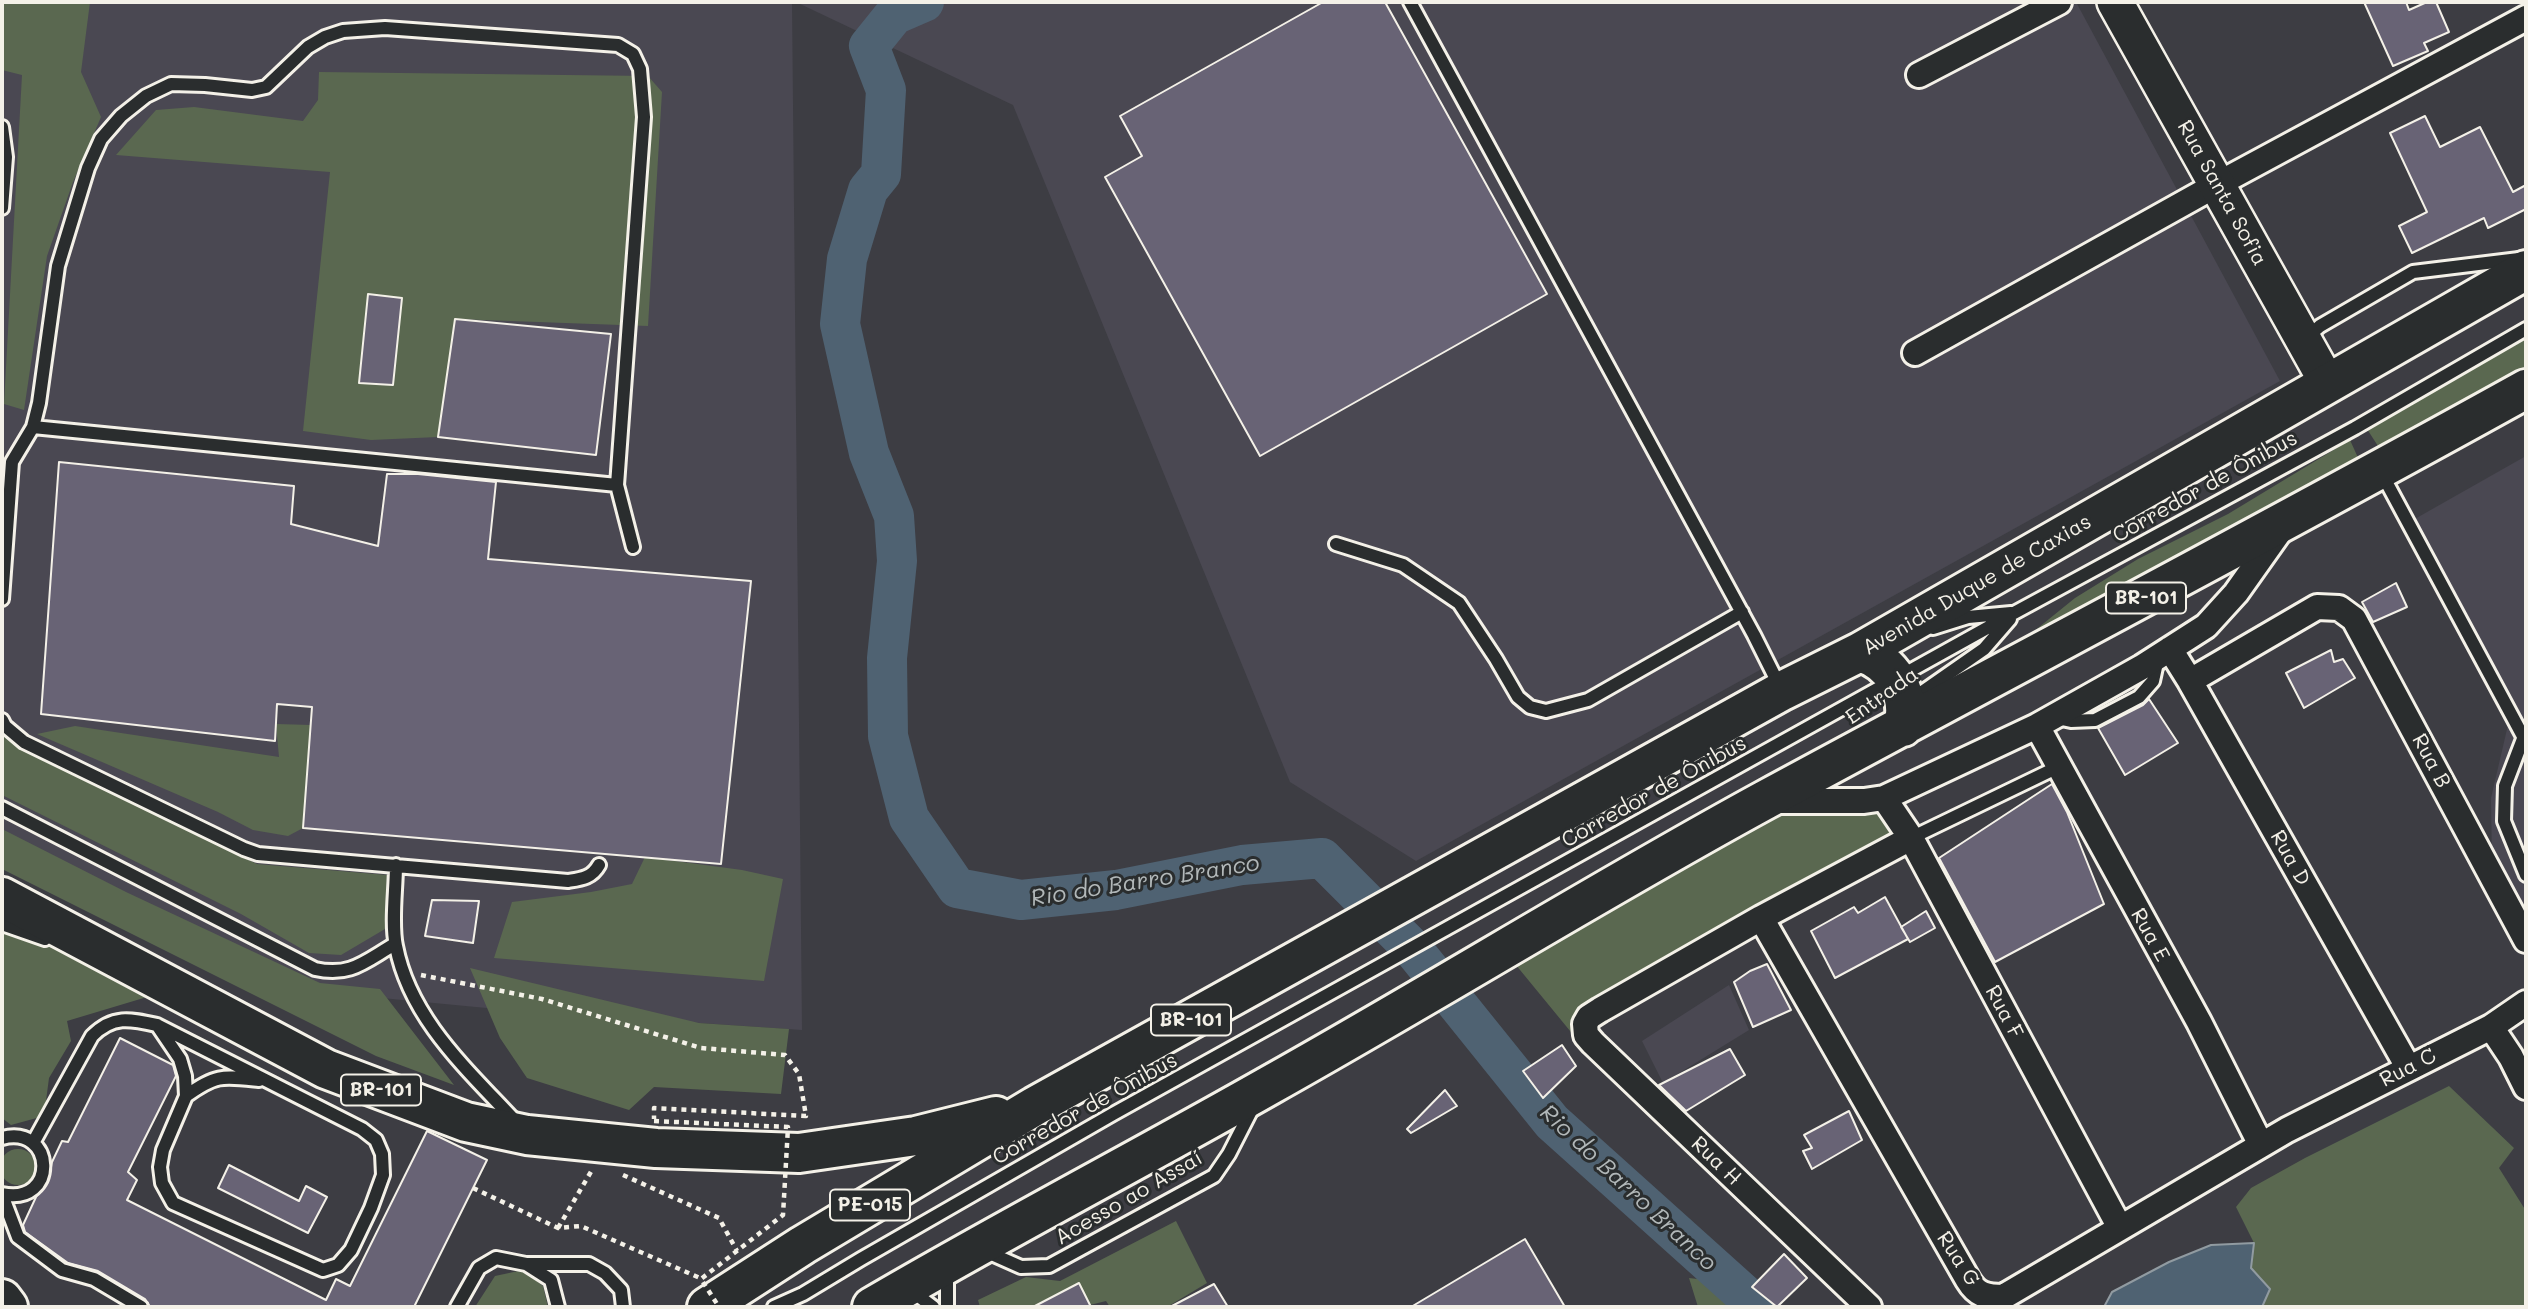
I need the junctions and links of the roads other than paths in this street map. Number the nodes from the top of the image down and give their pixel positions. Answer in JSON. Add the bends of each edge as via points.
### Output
{"nodes":[{"id":1,"x":1410,"y":2,"type":"edge"},
{"id":2,"x":2059,"y":2,"type":"edge"},
{"id":3,"x":2115,"y":2,"type":"edge"},
{"id":4,"x":2526,"y":18,"type":"edge"},
{"id":5,"x":1919,"y":75,"type":"dead end"},
{"id":6,"x":2,"y":127,"type":"edge"},
{"id":7,"x":2218,"y":184,"type":"junction"},
{"id":8,"x":2,"y":208,"type":"edge"},
{"id":9,"x":2526,"y":258,"type":"edge"},
{"id":10,"x":2526,"y":270,"type":"edge"},
{"id":11,"x":2526,"y":328,"type":"edge"},
{"id":12,"x":2304,"y":340,"type":"junction"},
{"id":13,"x":1916,"y":353,"type":"dead end"},
{"id":14,"x":2328,"y":384,"type":"junction"},
{"id":15,"x":2526,"y":389,"type":"edge"},
{"id":16,"x":33,"y":427,"type":"junction"},
{"id":17,"x":2380,"y":470,"type":"junction"},
{"id":18,"x":617,"y":485,"type":"junction"},
{"id":19,"x":2286,"y":522,"type":"junction"},
{"id":20,"x":1335,"y":544,"type":"dead end"},
{"id":21,"x":633,"y":547,"type":"dead end"},
{"id":22,"x":2,"y":599,"type":"edge"},
{"id":23,"x":1742,"y":612,"type":"junction"},
{"id":24,"x":2014,"y":613,"type":"junction"},
{"id":25,"x":1860,"y":652,"type":"junction"},
{"id":26,"x":2164,"y":653,"type":"junction"},
{"id":27,"x":2190,"y":681,"type":"junction"},
{"id":28,"x":1782,"y":691,"type":"junction"},
{"id":29,"x":1900,"y":705,"type":"junction"},
{"id":30,"x":2,"y":720,"type":"edge"},
{"id":31,"x":2045,"y":722,"type":"junction"},
{"id":32,"x":1861,"y":734,"type":"dead end"},
{"id":33,"x":2525,"y":740,"type":"edge"},
{"id":34,"x":2058,"y":767,"type":"junction"},
{"id":35,"x":1884,"y":798,"type":"junction"},
{"id":36,"x":1763,"y":801,"type":"junction"},
{"id":37,"x":2,"y":808,"type":"edge"},
{"id":38,"x":1911,"y":838,"type":"junction"},
{"id":39,"x":599,"y":865,"type":"dead end"},
{"id":40,"x":396,"y":866,"type":"junction"},
{"id":41,"x":2526,"y":875,"type":"edge"},
{"id":42,"x":2,"y":897,"type":"edge"},
{"id":43,"x":1761,"y":918,"type":"junction"},
{"id":44,"x":2,"y":924,"type":"edge"},
{"id":45,"x":2526,"y":940,"type":"edge"},
{"id":46,"x":54,"y":942,"type":"dead end"},
{"id":47,"x":395,"y":944,"type":"junction"},
{"id":48,"x":67,"y":946,"type":"dead end"},
{"id":49,"x":158,"y":978,"type":"junction"},
{"id":50,"x":2526,"y":1003,"type":"edge"},
{"id":51,"x":157,"y":1025,"type":"junction"},
{"id":52,"x":2491,"y":1027,"type":"junction"},
{"id":53,"x":2408,"y":1068,"type":"junction"},
{"id":54,"x":270,"y":1082,"type":"junction"},
{"id":55,"x":2526,"y":1087,"type":"edge"},
{"id":56,"x":1261,"y":1090,"type":"junction"},
{"id":57,"x":186,"y":1096,"type":"junction"},
{"id":58,"x":1035,"y":1106,"type":"junction"},
{"id":59,"x":2287,"y":1130,"type":"joint"},
{"id":60,"x":527,"y":1135,"type":"junction"},
{"id":61,"x":2,"y":1138,"type":"edge"},
{"id":62,"x":33,"y":1143,"type":"junction"},
{"id":63,"x":2261,"y":1145,"type":"junction"},
{"id":64,"x":2,"y":1195,"type":"edge"},
{"id":65,"x":2120,"y":1228,"type":"junction"},
{"id":66,"x":961,"y":1255,"type":"junction"},
{"id":67,"x":526,"y":1264,"type":"junction"},
{"id":68,"x":704,"y":1293,"type":"edge"},
{"id":69,"x":803,"y":1294,"type":"junction"},
{"id":70,"x":920,"y":1297,"type":"edge"},
{"id":71,"x":2,"y":1299,"type":"edge"},
{"id":72,"x":8,"y":1307,"type":"edge"},
{"id":73,"x":141,"y":1307,"type":"edge"},
{"id":74,"x":457,"y":1307,"type":"edge"},
{"id":75,"x":558,"y":1307,"type":"edge"},
{"id":76,"x":623,"y":1307,"type":"edge"},
{"id":77,"x":774,"y":1307,"type":"edge"},
{"id":78,"x":788,"y":1307,"type":"edge"},
{"id":79,"x":872,"y":1307,"type":"edge"},
{"id":80,"x":947,"y":1307,"type":"edge"},
{"id":81,"x":1869,"y":1307,"type":"edge"}],
"edges":[{"from":1,"to":23,"type":"lane"},
{"from":2,"to":5,"type":"street"},
{"from":3,"to":7,"type":"street","name":"Rua Santa Sofia"},
{"from":4,"to":7,"type":"street"},
{"from":6,"to":8,"type":"lane","via":[[6,157]]},
{"from":7,"to":12,"type":"street","name":"Rua Santa Sofia"},
{"from":7,"to":13,"type":"street"},
{"from":9,"to":12,"type":"lane","via":[[2413,272]]},
{"from":10,"to":14,"type":"highway","name":"Avenida Duque de Caxias","number":"BR-101"},
{"from":11,"to":24,"type":"lane","name":"Corredor de Ônibus","via":[[2355,428]]},
{"from":12,"to":14,"type":"street","name":"Rua Santa Sofia"},
{"from":14,"to":25,"type":"highway","name":"Avenida Duque de Caxias","number":"BR-101"},
{"from":15,"to":17,"type":"highway","number":"BR-101"},
{"from":16,"to":18,"type":"lane"},
{"from":16,"to":18,"type":"lane","via":[[58,265],[88,168],[101,139],[146,96],[171,84],[266,87],[307,47],[343,31],[385,28],[618,45],[633,54],[640,69],[644,117]]},
{"from":16,"to":22,"type":"lane","via":[[12,462]]},
{"from":17,"to":19,"type":"highway","number":"BR-101"},
{"from":17,"to":33,"type":"lane"},
{"from":18,"to":21,"type":"lane"},
{"from":19,"to":26,"type":"street","number":"BR-101","via":[[2236,593],[2206,626]]},
{"from":19,"to":29,"type":"highway","number":"BR-101"},
{"from":20,"to":23,"type":"lane","via":[[1403,565],[1459,603],[1518,697],[1530,707],[1546,711],[1588,700]]},
{"from":23,"to":28,"type":"lane"},
{"from":24,"to":25,"type":"lane","via":[[1968,617]]},
{"from":24,"to":29,"type":"lane","name":"Corredor de Ônibus"},
{"from":24,"to":29,"type":"lane","name":"Entrada","via":[[1984,649]]},
{"from":25,"to":28,"type":"highway","name":"Avenida Duque de Caxias","number":"BR-101"},
{"from":25,"to":29,"type":"highway","via":[[1885,663]]},
{"from":26,"to":27,"type":"street","name":"Rua D"},
{"from":26,"to":31,"type":"street","number":"BR-101"},
{"from":27,"to":45,"type":"street","name":"Rua B","via":[[2317,607],[2339,608],[2354,619]]},
{"from":27,"to":53,"type":"street","name":"Rua D"},
{"from":28,"to":58,"type":"highway","name":"Avenida Duque de Caxias","number":"BR-101"},
{"from":29,"to":36,"type":"highway","number":"BR-101"},
{"from":29,"to":69,"type":"lane","name":"Corredor de Ônibus","via":[[1113,1114]]},
{"from":30,"to":40,"type":"lane","via":[[24,742],[244,849]]},
{"from":31,"to":34,"type":"street","name":"Rua E"},
{"from":31,"to":35,"type":"street","number":"BR-101"},
{"from":32,"to":36,"type":"lane","name":"Entrada"},
{"from":33,"to":41,"type":"lane","via":[[2505,786],[2504,821]]},
{"from":34,"to":38,"type":"lane"},
{"from":34,"to":63,"type":"street","name":"Rua E"},
{"from":35,"to":36,"type":"street","number":"BR-101"},
{"from":35,"to":38,"type":"street","name":"Rua F"},
{"from":36,"to":56,"type":"highway","number":"BR-101"},
{"from":37,"to":47,"type":"lane","via":[[315,969],[350,971]]},
{"from":38,"to":43,"type":"street"},
{"from":38,"to":65,"type":"street","name":"Rua F"},
{"from":39,"to":40,"type":"lane","via":[[582,880],[568,881]]},
{"from":40,"to":47,"type":"lane"},
{"from":42,"to":49,"type":"highway","number":"BR-101"},
{"from":43,"to":65,"type":"street","name":"Rua G","via":[[1974,1290],[1988,1297],[2003,1297]]},
{"from":43,"to":81,"type":"street","name":"Rua H","via":[[1589,1017],[1586,1035]]},
{"from":44,"to":46,"type":"lane"},
{"from":47,"to":60,"type":"lane","via":[[407,986],[435,1033]]},
{"from":48,"to":49,"type":"lane"},
{"from":49,"to":60,"type":"highway","number":"BR-101","via":[[326,1069],[466,1122]]},
{"from":50,"to":52,"type":"street","name":"Rua C"},
{"from":51,"to":54,"type":"lane"},
{"from":51,"to":57,"type":"lane","via":[[180,1059]]},
{"from":51,"to":62,"type":"lane","via":[[132,1019],[103,1025],[92,1036]]},
{"from":52,"to":53,"type":"street","name":"Rua C"},
{"from":52,"to":55,"type":"street"},
{"from":53,"to":59,"type":"street","name":"Rua C"},
{"from":54,"to":57,"type":"lane","via":[[214,1078]]},
{"from":54,"to":57,"type":"lane","via":[[362,1129],[376,1140],[382,1154],[383,1175],[351,1250],[338,1265],[323,1270],[173,1203],[162,1183],[160,1167]]},
{"from":56,"to":66,"type":"highway","number":"BR-101"},
{"from":56,"to":66,"type":"lane","name":"Acesso ao Assaí","via":[[1214,1176],[1049,1266],[1021,1267]]},
{"from":58,"to":60,"type":"highway","number":"BR-101","via":[[916,1136],[799,1153],[656,1148]]},
{"from":58,"to":68,"type":"highway","number":"PE-015","via":[[803,1245]]},
{"from":59,"to":63,"type":"street","name":"Rua G"},
{"from":61,"to":62,"type":"lane","via":[[21,1136]]},
{"from":62,"to":64,"type":"lane","via":[[44,1166],[38,1185],[21,1196]]},
{"from":63,"to":65,"type":"street","name":"Rua G"},
{"from":64,"to":73,"type":"lane","via":[[18,1237],[62,1270],[94,1279]]},
{"from":66,"to":70,"type":"highway","number":"BR-101"},
{"from":66,"to":80,"type":"lane"},
{"from":67,"to":74,"type":"lane","via":[[496,1258],[479,1268]]},
{"from":67,"to":75,"type":"lane","via":[[551,1280]]},
{"from":67,"to":76,"type":"lane","via":[[589,1264],[621,1290]]},
{"from":69,"to":77,"type":"lane","name":"Corredor de Ônibus"},
{"from":69,"to":78,"type":"lane","name":"Corredor de Ônibus"},
{"from":70,"to":79,"type":"highway","number":"BR-101"},
{"from":71,"to":72,"type":"highway"}]}
